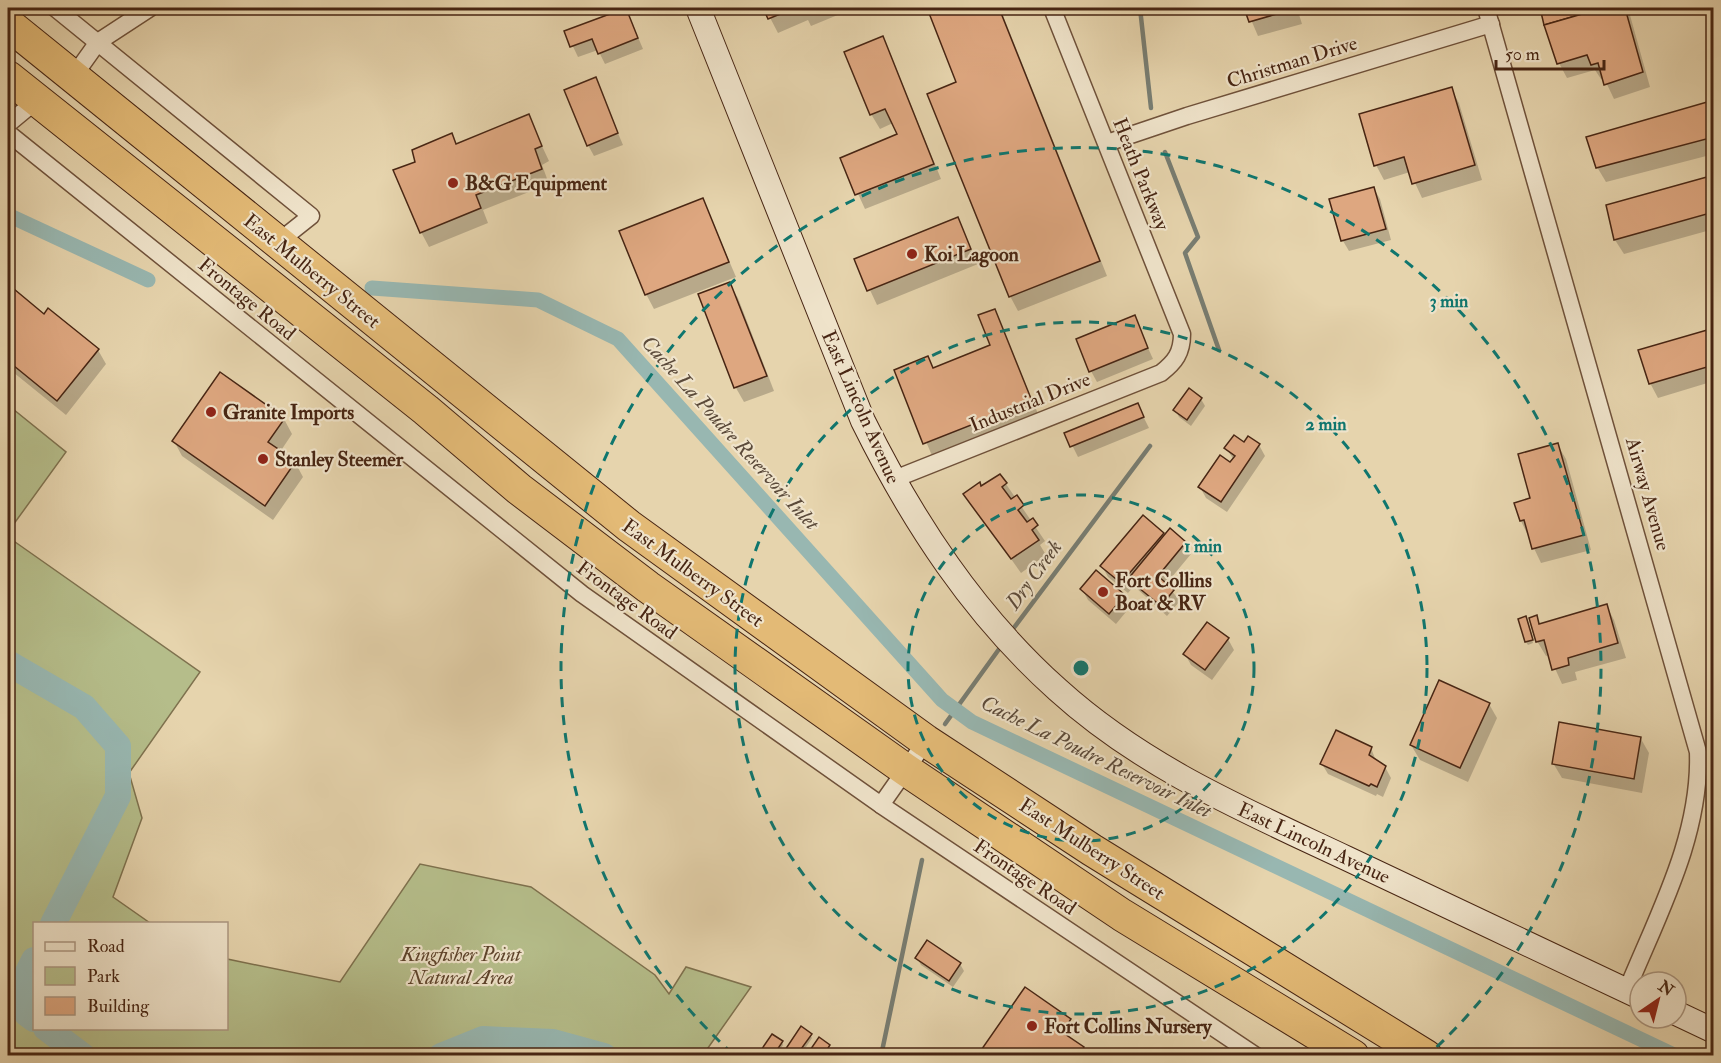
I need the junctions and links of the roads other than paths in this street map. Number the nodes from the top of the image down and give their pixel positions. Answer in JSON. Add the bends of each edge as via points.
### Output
{"nodes":[{"id":1,"x":54,"y":8,"type":"edge"},
{"id":2,"x":150,"y":8,"type":"edge"},
{"id":3,"x":698,"y":8,"type":"edge"},
{"id":4,"x":1052,"y":8,"type":"edge"},
{"id":5,"x":1486,"y":8,"type":"edge"},
{"id":6,"x":8,"y":24,"type":"edge"},
{"id":7,"x":1491,"y":24,"type":"junction"},
{"id":8,"x":98,"y":42,"type":"junction"},
{"id":9,"x":8,"y":51,"type":"edge"},
{"id":10,"x":8,"y":76,"type":"edge"},
{"id":11,"x":73,"y":77,"type":"junction"},
{"id":12,"x":37,"y":100,"type":"junction"},
{"id":13,"x":8,"y":124,"type":"edge"},
{"id":14,"x":8,"y":133,"type":"edge"},
{"id":15,"x":1107,"y":143,"type":"junction"},
{"id":16,"x":277,"y":243,"type":"junction"},
{"id":17,"x":1178,"y":356,"type":"joint"},
{"id":18,"x":426,"y":411,"type":"junction"},
{"id":19,"x":892,"y":480,"type":"junction"},
{"id":20,"x":926,"y":741,"type":"junction"},
{"id":21,"x":906,"y":770,"type":"junction"},
{"id":22,"x":881,"y":806,"type":"junction"},
{"id":23,"x":1641,"y":970,"type":"edge"},
{"id":24,"x":1628,"y":991,"type":"edge"},
{"id":25,"x":1688,"y":1020,"type":"edge"},
{"id":26,"x":1713,"y":1031,"type":"edge"},
{"id":27,"x":1256,"y":1056,"type":"edge"},
{"id":28,"x":1353,"y":1056,"type":"edge"},
{"id":29,"x":1426,"y":1056,"type":"edge"}],
"edges":[{"from":1,"to":8,"type":"street"},
{"from":2,"to":8,"type":"street"},
{"from":3,"to":19,"type":"street","name":"East Lincoln Avenue","via":[[863,421]]},
{"from":4,"to":15,"type":"street","name":"Heath Parkway"},
{"from":5,"to":7,"type":"street","name":"Airway Avenue"},
{"from":6,"to":11,"type":"highway","name":"East Mulberry Street"},
{"from":7,"to":15,"type":"street","name":"Christman Drive"},
{"from":7,"to":23,"type":"street","name":"Airway Avenue","via":[[1698,752],[1700,781],[1696,801],[1680,861]]},
{"from":8,"to":11,"type":"street"},
{"from":8,"to":16,"type":"street","via":[[311,216]]},
{"from":9,"to":11,"type":"highway","via":[[46,78],[66,81]]},
{"from":10,"to":12,"type":"highway","name":"East Mulberry Street"},
{"from":11,"to":16,"type":"highway","name":"East Mulberry Street"},
{"from":11,"to":18,"type":"highway","via":[[96,122],[106,133],[298,291]]},
{"from":12,"to":13,"type":"street"},
{"from":12,"to":18,"type":"highway","name":"East Mulberry Street"},
{"from":14,"to":22,"type":"street","name":"Frontage Road","via":[[582,594]]},
{"from":15,"to":17,"type":"street","name":"Heath Parkway","via":[[1182,334]]},
{"from":16,"to":20,"type":"highway","name":"East Mulberry Street","via":[[628,526]]},
{"from":17,"to":19,"type":"street","name":"Industrial Drive","via":[[1161,373]]},
{"from":18,"to":21,"type":"highway","name":"East Mulberry Street","via":[[519,489],[648,587]]},
{"from":19,"to":24,"type":"street","name":"East Lincoln Avenue","via":[[938,554],[1005,637],[1058,690],[1118,738],[1198,789]]},
{"from":20,"to":21,"type":"street"},
{"from":20,"to":29,"type":"highway","name":"East Mulberry Street","via":[[1121,868]]},
{"from":21,"to":22,"type":"street"},
{"from":21,"to":28,"type":"highway","name":"East Mulberry Street","via":[[1122,915]]},
{"from":22,"to":27,"type":"street","name":"Frontage Road"},
{"from":25,"to":26,"type":"street"}]}
